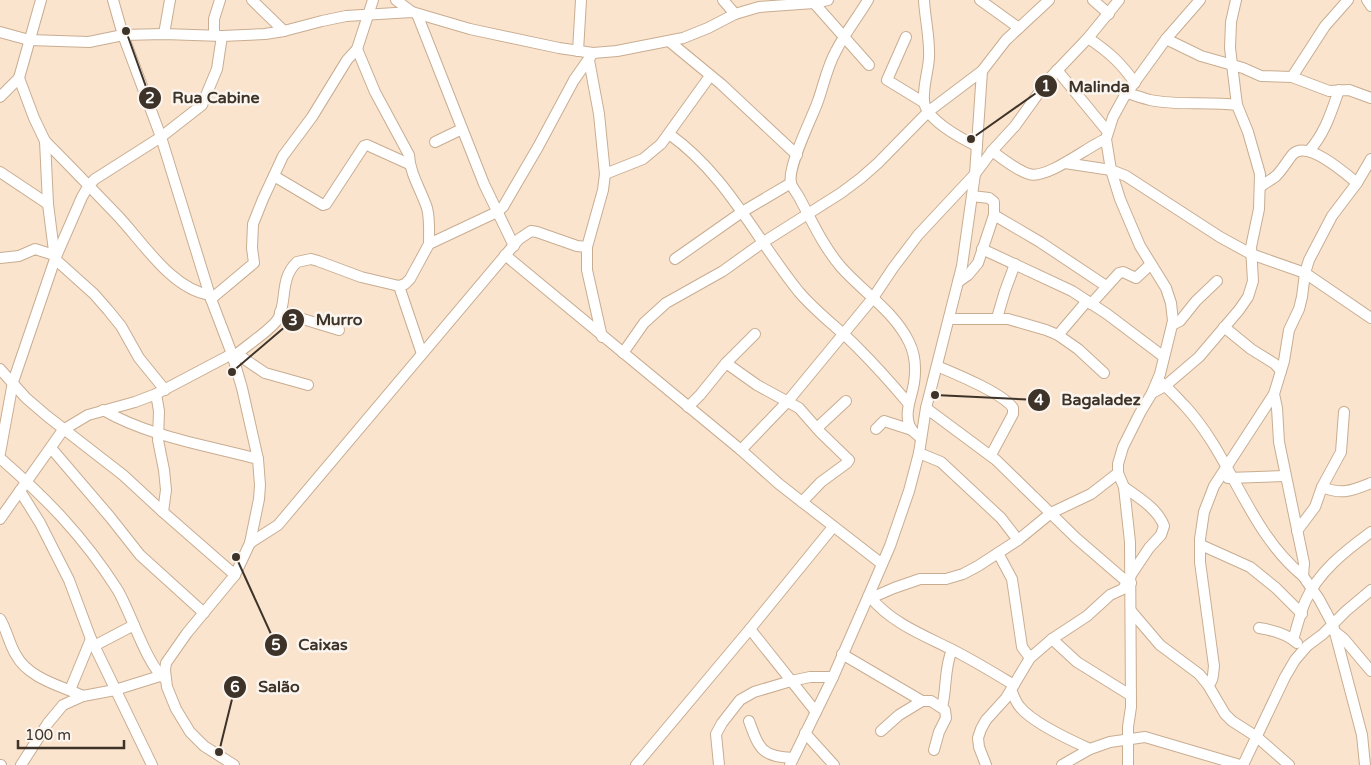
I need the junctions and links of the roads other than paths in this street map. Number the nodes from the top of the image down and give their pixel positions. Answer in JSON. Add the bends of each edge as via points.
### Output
{"nodes":[{"id":1,"x":41,"y":0,"type":"edge"},
{"id":2,"x":112,"y":0,"type":"edge"},
{"id":3,"x":170,"y":0,"type":"edge"},
{"id":4,"x":220,"y":0,"type":"edge"},
{"id":5,"x":252,"y":0,"type":"edge"},
{"id":6,"x":373,"y":0,"type":"edge"},
{"id":7,"x":396,"y":0,"type":"edge"},
{"id":8,"x":581,"y":0,"type":"edge"},
{"id":9,"x":723,"y":0,"type":"edge"},
{"id":10,"x":828,"y":0,"type":"edge"},
{"id":11,"x":868,"y":0,"type":"edge"},
{"id":12,"x":924,"y":0,"type":"edge"},
{"id":13,"x":980,"y":0,"type":"edge"},
{"id":14,"x":1049,"y":0,"type":"edge"},
{"id":15,"x":1093,"y":0,"type":"edge"},
{"id":16,"x":1119,"y":0,"type":"edge"},
{"id":17,"x":1200,"y":0,"type":"edge"},
{"id":18,"x":1236,"y":0,"type":"edge"},
{"id":19,"x":1348,"y":0,"type":"edge"},
{"id":20,"x":1367,"y":0,"type":"edge"},
{"id":21,"x":808,"y":2,"type":"edge"},
{"id":22,"x":1371,"y":6,"type":"edge"},
{"id":23,"x":414,"y":13,"type":"junction"},
{"id":24,"x":370,"y":14,"type":"junction"},
{"id":25,"x":735,"y":14,"type":"junction"},
{"id":26,"x":1109,"y":14,"type":"junction"},
{"id":27,"x":1019,"y":28,"type":"junction"},
{"id":28,"x":284,"y":31,"type":"junction"},
{"id":29,"x":0,"y":32,"type":"edge"},
{"id":30,"x":164,"y":34,"type":"junction"},
{"id":31,"x":123,"y":35,"type":"junction"},
{"id":32,"x":218,"y":35,"type":"junction"},
{"id":33,"x":906,"y":37,"type":"dead end"},
{"id":34,"x":844,"y":38,"type":"junction"},
{"id":35,"x":1088,"y":38,"type":"junction"},
{"id":36,"x":1166,"y":39,"type":"junction"},
{"id":37,"x":29,"y":40,"type":"junction"},
{"id":38,"x":670,"y":42,"type":"junction"},
{"id":39,"x":357,"y":49,"type":"junction"},
{"id":40,"x":578,"y":51,"type":"junction"},
{"id":41,"x":591,"y":56,"type":"junction"},
{"id":42,"x":1231,"y":64,"type":"junction"},
{"id":43,"x":869,"y":65,"type":"dead end"},
{"id":44,"x":1057,"y":70,"type":"junction"},
{"id":45,"x":982,"y":71,"type":"junction"},
{"id":46,"x":710,"y":76,"type":"junction"},
{"id":47,"x":1292,"y":77,"type":"junction"},
{"id":48,"x":20,"y":78,"type":"junction"},
{"id":49,"x":1135,"y":83,"type":"junction"},
{"id":50,"x":1339,"y":90,"type":"junction"},
{"id":51,"x":1127,"y":93,"type":"junction"},
{"id":52,"x":1,"y":94,"type":"edge"},
{"id":53,"x":1371,"y":98,"type":"edge"},
{"id":54,"x":923,"y":102,"type":"junction"},
{"id":55,"x":1237,"y":105,"type":"junction"},
{"id":56,"x":929,"y":112,"type":"junction"},
{"id":57,"x":462,"y":129,"type":"junction"},
{"id":58,"x":669,"y":134,"type":"junction"},
{"id":59,"x":1107,"y":135,"type":"junction"},
{"id":60,"x":161,"y":137,"type":"junction"},
{"id":61,"x":45,"y":141,"type":"junction"},
{"id":62,"x":435,"y":142,"type":"dead end"},
{"id":63,"x":977,"y":146,"type":"junction"},
{"id":64,"x":1309,"y":151,"type":"junction"},
{"id":65,"x":992,"y":152,"type":"junction"},
{"id":66,"x":797,"y":155,"type":"junction"},
{"id":67,"x":1371,"y":159,"type":"edge"},
{"id":68,"x":1065,"y":163,"type":"junction"},
{"id":69,"x":409,"y":164,"type":"junction"},
{"id":70,"x":1111,"y":170,"type":"junction"},
{"id":71,"x":0,"y":172,"type":"edge"},
{"id":72,"x":605,"y":174,"type":"junction"},
{"id":73,"x":975,"y":174,"type":"junction"},
{"id":74,"x":274,"y":176,"type":"junction"},
{"id":75,"x":791,"y":183,"type":"junction"},
{"id":76,"x":1357,"y":183,"type":"junction"},
{"id":77,"x":89,"y":185,"type":"junction"},
{"id":78,"x":1260,"y":187,"type":"junction"},
{"id":79,"x":972,"y":196,"type":"junction"},
{"id":80,"x":48,"y":204,"type":"junction"},
{"id":81,"x":497,"y":212,"type":"junction"},
{"id":82,"x":742,"y":212,"type":"junction"},
{"id":83,"x":808,"y":213,"type":"junction"},
{"id":84,"x":994,"y":215,"type":"junction"},
{"id":85,"x":762,"y":243,"type":"junction"},
{"id":86,"x":429,"y":244,"type":"junction"},
{"id":87,"x":514,"y":246,"type":"junction"},
{"id":88,"x":587,"y":247,"type":"junction"},
{"id":89,"x":982,"y":249,"type":"junction"},
{"id":90,"x":1251,"y":254,"type":"junction"},
{"id":91,"x":505,"y":255,"type":"junction"},
{"id":92,"x":54,"y":257,"type":"junction"},
{"id":93,"x":0,"y":258,"type":"edge"},
{"id":94,"x":675,"y":259,"type":"dead end"},
{"id":95,"x":1015,"y":264,"type":"junction"},
{"id":96,"x":1151,"y":264,"type":"junction"},
{"id":97,"x":1304,"y":273,"type":"junction"},
{"id":98,"x":1217,"y":281,"type":"dead end"},
{"id":99,"x":958,"y":282,"type":"junction"},
{"id":100,"x":399,"y":286,"type":"junction"},
{"id":101,"x":1106,"y":286,"type":"junction"},
{"id":102,"x":210,"y":297,"type":"junction"},
{"id":103,"x":873,"y":298,"type":"junction"},
{"id":104,"x":1089,"y":302,"type":"junction"},
{"id":105,"x":280,"y":312,"type":"junction"},
{"id":106,"x":997,"y":318,"type":"junction"},
{"id":107,"x":1371,"y":318,"type":"edge"},
{"id":108,"x":950,"y":319,"type":"junction"},
{"id":109,"x":1172,"y":325,"type":"junction"},
{"id":110,"x":1224,"y":327,"type":"junction"},
{"id":111,"x":339,"y":330,"type":"dead end"},
{"id":112,"x":754,"y":334,"type":"dead end"},
{"id":113,"x":843,"y":334,"type":"junction"},
{"id":114,"x":1058,"y":335,"type":"junction"},
{"id":115,"x":602,"y":336,"type":"junction"},
{"id":116,"x":623,"y":353,"type":"junction"},
{"id":117,"x":234,"y":354,"type":"junction"},
{"id":118,"x":422,"y":354,"type":"junction"},
{"id":119,"x":1164,"y":357,"type":"junction"},
{"id":120,"x":726,"y":363,"type":"junction"},
{"id":121,"x":937,"y":366,"type":"junction"},
{"id":122,"x":0,"y":369,"type":"edge"},
{"id":123,"x":1281,"y":371,"type":"junction"},
{"id":124,"x":1104,"y":373,"type":"dead end"},
{"id":125,"x":13,"y":382,"type":"junction"},
{"id":126,"x":1161,"y":383,"type":"junction"},
{"id":127,"x":308,"y":385,"type":"dead end"},
{"id":128,"x":160,"y":392,"type":"junction"},
{"id":129,"x":1274,"y":394,"type":"junction"},
{"id":130,"x":846,"y":400,"type":"dead end"},
{"id":131,"x":788,"y":401,"type":"junction"},
{"id":132,"x":908,"y":403,"type":"junction"},
{"id":133,"x":688,"y":407,"type":"junction"},
{"id":134,"x":926,"y":408,"type":"junction"},
{"id":135,"x":104,"y":410,"type":"junction"},
{"id":136,"x":1344,"y":412,"type":"dead end"},
{"id":137,"x":817,"y":428,"type":"junction"},
{"id":138,"x":876,"y":429,"type":"dead end"},
{"id":139,"x":63,"y":430,"type":"junction"},
{"id":140,"x":912,"y":430,"type":"junction"},
{"id":141,"x":158,"y":433,"type":"junction"},
{"id":142,"x":921,"y":438,"type":"junction"},
{"id":143,"x":51,"y":448,"type":"junction"},
{"id":144,"x":741,"y":450,"type":"junction"},
{"id":145,"x":0,"y":453,"type":"edge"},
{"id":146,"x":919,"y":453,"type":"junction"},
{"id":147,"x":991,"y":455,"type":"junction"},
{"id":148,"x":0,"y":458,"type":"edge"},
{"id":149,"x":258,"y":459,"type":"junction"},
{"id":150,"x":1226,"y":468,"type":"junction"},
{"id":151,"x":1118,"y":473,"type":"junction"},
{"id":152,"x":1285,"y":476,"type":"junction"},
{"id":153,"x":1219,"y":478,"type":"junction"},
{"id":154,"x":1231,"y":478,"type":"junction"},
{"id":155,"x":26,"y":482,"type":"junction"},
{"id":156,"x":1371,"y":483,"type":"edge"},
{"id":157,"x":1124,"y":487,"type":"junction"},
{"id":158,"x":1322,"y":487,"type":"junction"},
{"id":159,"x":20,"y":491,"type":"junction"},
{"id":160,"x":802,"y":502,"type":"junction"},
{"id":161,"x":163,"y":512,"type":"junction"},
{"id":162,"x":1052,"y":514,"type":"junction"},
{"id":163,"x":0,"y":520,"type":"edge"},
{"id":164,"x":833,"y":527,"type":"junction"},
{"id":165,"x":1297,"y":531,"type":"junction"},
{"id":166,"x":1371,"y":532,"type":"edge"},
{"id":167,"x":1018,"y":540,"type":"junction"},
{"id":168,"x":250,"y":543,"type":"junction"},
{"id":169,"x":1200,"y":545,"type":"junction"},
{"id":170,"x":998,"y":553,"type":"junction"},
{"id":171,"x":882,"y":564,"type":"junction"},
{"id":172,"x":235,"y":574,"type":"junction"},
{"id":173,"x":1303,"y":576,"type":"junction"},
{"id":174,"x":1130,"y":580,"type":"junction"},
{"id":175,"x":1312,"y":589,"type":"junction"},
{"id":176,"x":1371,"y":590,"type":"edge"},
{"id":177,"x":869,"y":598,"type":"junction"},
{"id":178,"x":1131,"y":611,"type":"junction"},
{"id":179,"x":204,"y":613,"type":"junction"},
{"id":180,"x":1302,"y":614,"type":"junction"},
{"id":181,"x":0,"y":619,"type":"edge"},
{"id":182,"x":134,"y":625,"type":"junction"},
{"id":183,"x":1259,"y":628,"type":"dead end"},
{"id":184,"x":1334,"y":628,"type":"junction"},
{"id":185,"x":750,"y":630,"type":"junction"},
{"id":186,"x":1052,"y":639,"type":"junction"},
{"id":187,"x":1293,"y":640,"type":"junction"},
{"id":188,"x":93,"y":642,"type":"junction"},
{"id":189,"x":952,"y":650,"type":"junction"},
{"id":190,"x":1304,"y":650,"type":"junction"},
{"id":191,"x":842,"y":654,"type":"junction"},
{"id":192,"x":1030,"y":658,"type":"junction"},
{"id":193,"x":1371,"y":671,"type":"edge"},
{"id":194,"x":163,"y":677,"type":"junction"},
{"id":195,"x":832,"y":677,"type":"junction"},
{"id":196,"x":790,"y":681,"type":"junction"},
{"id":197,"x":1208,"y":685,"type":"junction"},
{"id":198,"x":1013,"y":688,"type":"junction"},
{"id":199,"x":70,"y":690,"type":"junction"},
{"id":200,"x":115,"y":690,"type":"junction"},
{"id":201,"x":1130,"y":695,"type":"junction"},
{"id":202,"x":83,"y":696,"type":"junction"},
{"id":203,"x":922,"y":701,"type":"junction"},
{"id":204,"x":942,"y":707,"type":"junction"},
{"id":205,"x":816,"y":712,"type":"junction"},
{"id":206,"x":749,"y":721,"type":"dead end"},
{"id":207,"x":881,"y":731,"type":"dead end"},
{"id":208,"x":805,"y":733,"type":"junction"},
{"id":209,"x":1257,"y":737,"type":"junction"},
{"id":210,"x":1128,"y":740,"type":"junction"},
{"id":211,"x":1090,"y":749,"type":"junction"},
{"id":212,"x":934,"y":750,"type":"dead end"},
{"id":213,"x":791,"y":762,"type":"edge"},
{"id":214,"x":21,"y":765,"type":"edge"},
{"id":215,"x":152,"y":765,"type":"edge"},
{"id":216,"x":234,"y":765,"type":"edge"},
{"id":217,"x":636,"y":765,"type":"edge"},
{"id":218,"x":718,"y":765,"type":"edge"},
{"id":219,"x":834,"y":765,"type":"edge"},
{"id":220,"x":986,"y":765,"type":"edge"},
{"id":221,"x":1062,"y":765,"type":"edge"},
{"id":222,"x":1128,"y":765,"type":"edge"},
{"id":223,"x":1242,"y":765,"type":"edge"},
{"id":224,"x":1289,"y":765,"type":"edge"},
{"id":225,"x":1365,"y":765,"type":"edge"}],
"edges":[{"from":1,"to":37,"type":"street"},
{"from":2,"to":31,"type":"street"},
{"from":3,"to":30,"type":"street"},
{"from":4,"to":32,"type":"street","via":[[214,19]]},
{"from":5,"to":28,"type":"street"},
{"from":6,"to":24,"type":"street"},
{"from":7,"to":23,"type":"street"},
{"from":8,"to":40,"type":"street"},
{"from":9,"to":25,"type":"street"},
{"from":10,"to":21,"type":"street"},
{"from":11,"to":34,"type":"street"},
{"from":12,"to":54,"type":"street","via":[[929,58]]},
{"from":13,"to":27,"type":"street"},
{"from":14,"to":27,"type":"street"},
{"from":15,"to":26,"type":"street"},
{"from":16,"to":26,"type":"street"},
{"from":17,"to":36,"type":"street"},
{"from":18,"to":42,"type":"street","via":[[1231,22]]},
{"from":19,"to":47,"type":"street","via":[[1325,26]]},
{"from":20,"to":22,"type":"street"},
{"from":21,"to":25,"type":"street","via":[[759,7]]},
{"from":21,"to":34,"type":"street"},
{"from":23,"to":24,"type":"street"},
{"from":23,"to":40,"type":"street","via":[[470,29]]},
{"from":23,"to":57,"type":"street"},
{"from":24,"to":28,"type":"street"},
{"from":24,"to":39,"type":"street"},
{"from":25,"to":38,"type":"street"},
{"from":26,"to":35,"type":"street"},
{"from":27,"to":45,"type":"street"},
{"from":28,"to":32,"type":"street"},
{"from":29,"to":37,"type":"street"},
{"from":30,"to":31,"type":"street"},
{"from":30,"to":32,"type":"street"},
{"from":31,"to":37,"type":"street","via":[[89,42]]},
{"from":31,"to":60,"type":"street"},
{"from":32,"to":60,"type":"street","via":[[217,69],[202,105]]},
{"from":33,"to":54,"type":"street","via":[[887,80]]},
{"from":34,"to":43,"type":"street"},
{"from":34,"to":66,"type":"street","via":[[830,64]]},
{"from":35,"to":44,"type":"street"},
{"from":35,"to":49,"type":"street","via":[[1112,54]]},
{"from":36,"to":42,"type":"street","via":[[1201,56]]},
{"from":36,"to":49,"type":"street"},
{"from":37,"to":48,"type":"street"},
{"from":38,"to":41,"type":"street"},
{"from":38,"to":46,"type":"street"},
{"from":39,"to":69,"type":"street","via":[[409,155]]},
{"from":39,"to":74,"type":"street","via":[[290,144]]},
{"from":40,"to":41,"type":"street"},
{"from":41,"to":72,"type":"street"},
{"from":41,"to":81,"type":"street","via":[[574,80],[508,199]]},
{"from":42,"to":47,"type":"street","via":[[1267,78]]},
{"from":42,"to":55,"type":"street"},
{"from":44,"to":59,"type":"street"},
{"from":44,"to":65,"type":"street"},
{"from":45,"to":56,"type":"street"},
{"from":45,"to":63,"type":"street"},
{"from":46,"to":58,"type":"street"},
{"from":46,"to":66,"type":"street"},
{"from":47,"to":50,"type":"street","via":[[1329,91]]},
{"from":48,"to":52,"type":"street"},
{"from":48,"to":61,"type":"street"},
{"from":49,"to":51,"type":"street"},
{"from":50,"to":53,"type":"street"},
{"from":50,"to":64,"type":"street","via":[[1328,123]]},
{"from":51,"to":55,"type":"street","via":[[1150,100]]},
{"from":51,"to":59,"type":"street"},
{"from":54,"to":56,"type":"street"},
{"from":55,"to":78,"type":"street","via":[[1260,174]]},
{"from":56,"to":63,"type":"street","via":[[955,136]]},
{"from":56,"to":83,"type":"street","via":[[872,168],[841,193]]},
{"from":57,"to":62,"type":"street"},
{"from":57,"to":81,"type":"street"},
{"from":58,"to":72,"type":"street","via":[[643,159]]},
{"from":58,"to":82,"type":"street","via":[[699,158]]},
{"from":59,"to":68,"type":"street"},
{"from":59,"to":70,"type":"street"},
{"from":60,"to":77,"type":"street"},
{"from":60,"to":102,"type":"street"},
{"from":61,"to":77,"type":"street"},
{"from":61,"to":80,"type":"street"},
{"from":63,"to":73,"type":"street"},
{"from":64,"to":76,"type":"street","via":[[1338,167]]},
{"from":64,"to":78,"type":"street","via":[[1294,153],[1275,176]]},
{"from":65,"to":68,"type":"street","via":[[1037,176]]},
{"from":65,"to":73,"type":"street"},
{"from":66,"to":75,"type":"street"},
{"from":67,"to":76,"type":"street"},
{"from":68,"to":70,"type":"street"},
{"from":69,"to":74,"type":"street","via":[[364,146],[326,204]]},
{"from":69,"to":86,"type":"street","via":[[427,207]]},
{"from":70,"to":90,"type":"street","via":[[1126,176]]},
{"from":70,"to":96,"type":"street","via":[[1128,221]]},
{"from":71,"to":80,"type":"street"},
{"from":72,"to":88,"type":"street"},
{"from":73,"to":79,"type":"street"},
{"from":73,"to":103,"type":"street","via":[[918,235]]},
{"from":74,"to":102,"type":"street","via":[[253,224],[254,263]]},
{"from":75,"to":82,"type":"street"},
{"from":75,"to":83,"type":"street"},
{"from":76,"to":97,"type":"street","via":[[1325,228]]},
{"from":77,"to":92,"type":"street"},
{"from":77,"to":102,"type":"street","via":[[167,271],[195,292]]},
{"from":78,"to":90,"type":"street"},
{"from":79,"to":84,"type":"street","via":[[989,198],[994,202]]},
{"from":79,"to":99,"type":"street"},
{"from":80,"to":92,"type":"street"},
{"from":81,"to":86,"type":"street"},
{"from":81,"to":87,"type":"street"},
{"from":82,"to":85,"type":"street"},
{"from":82,"to":94,"type":"street"},
{"from":83,"to":85,"type":"street"},
{"from":83,"to":103,"type":"street","via":[[820,240]]},
{"from":84,"to":89,"type":"street"},
{"from":84,"to":101,"type":"street"},
{"from":85,"to":113,"type":"street","via":[[803,296]]},
{"from":85,"to":116,"type":"street","via":[[723,272],[666,303],[644,323]]},
{"from":86,"to":100,"type":"street","via":[[410,279]]},
{"from":87,"to":88,"type":"street","via":[[531,231]]},
{"from":87,"to":91,"type":"street"},
{"from":88,"to":115,"type":"street","via":[[587,270]]},
{"from":89,"to":95,"type":"street"},
{"from":89,"to":99,"type":"street","via":[[978,263]]},
{"from":90,"to":97,"type":"street"},
{"from":90,"to":110,"type":"street","via":[[1251,290]]},
{"from":91,"to":115,"type":"street"},
{"from":91,"to":118,"type":"street"},
{"from":92,"to":93,"type":"street","via":[[35,249],[19,256]]},
{"from":92,"to":125,"type":"street"},
{"from":92,"to":128,"type":"street","via":[[94,294],[121,326]]},
{"from":95,"to":104,"type":"street"},
{"from":95,"to":106,"type":"street"},
{"from":96,"to":101,"type":"street","via":[[1136,278],[1119,273]]},
{"from":96,"to":109,"type":"street","via":[[1166,288],[1171,303]]},
{"from":97,"to":107,"type":"street"},
{"from":97,"to":123,"type":"street","via":[[1302,297],[1289,330]]},
{"from":98,"to":109,"type":"street","via":[[1196,300],[1180,321]]},
{"from":99,"to":108,"type":"street"},
{"from":100,"to":105,"type":"street","via":[[361,278],[318,261],[304,260],[297,262],[287,275]]},
{"from":100,"to":118,"type":"street"},
{"from":101,"to":104,"type":"street"},
{"from":102,"to":117,"type":"street"},
{"from":103,"to":113,"type":"street"},
{"from":103,"to":132,"type":"street","via":[[911,344],[915,373]]},
{"from":104,"to":114,"type":"street"},
{"from":104,"to":119,"type":"street"},
{"from":105,"to":111,"type":"street"},
{"from":105,"to":117,"type":"street","via":[[275,324]]},
{"from":106,"to":108,"type":"street"},
{"from":106,"to":114,"type":"street"},
{"from":108,"to":121,"type":"street"},
{"from":109,"to":119,"type":"street"},
{"from":110,"to":123,"type":"street"},
{"from":110,"to":126,"type":"street","via":[[1199,357]]},
{"from":112,"to":120,"type":"street"},
{"from":113,"to":131,"type":"street"},
{"from":113,"to":132,"type":"street"},
{"from":114,"to":124,"type":"street"},
{"from":115,"to":116,"type":"street"},
{"from":116,"to":133,"type":"street"},
{"from":117,"to":127,"type":"street","via":[[265,373]]},
{"from":117,"to":128,"type":"street"},
{"from":117,"to":149,"type":"street"},
{"from":118,"to":168,"type":"street","via":[[278,525]]},
{"from":119,"to":126,"type":"street"},
{"from":120,"to":131,"type":"street","via":[[757,385]]},
{"from":120,"to":133,"type":"street"},
{"from":121,"to":134,"type":"street"},
{"from":121,"to":147,"type":"street","via":[[999,396],[1013,408],[1013,414]]},
{"from":122,"to":125,"type":"street"},
{"from":123,"to":129,"type":"street"},
{"from":125,"to":139,"type":"street","via":[[26,398]]},
{"from":125,"to":145,"type":"street"},
{"from":126,"to":150,"type":"street","via":[[1196,418]]},
{"from":126,"to":151,"type":"street","via":[[1140,413],[1124,447]]},
{"from":128,"to":135,"type":"street"},
{"from":128,"to":141,"type":"street"},
{"from":129,"to":150,"type":"street"},
{"from":129,"to":152,"type":"street"},
{"from":130,"to":137,"type":"street"},
{"from":131,"to":137,"type":"street"},
{"from":131,"to":144,"type":"street"},
{"from":132,"to":140,"type":"street"},
{"from":133,"to":144,"type":"street"},
{"from":134,"to":142,"type":"street"},
{"from":134,"to":147,"type":"street"},
{"from":135,"to":139,"type":"street","via":[[88,415]]},
{"from":135,"to":141,"type":"street"},
{"from":136,"to":158,"type":"street","via":[[1341,452]]},
{"from":137,"to":160,"type":"street","via":[[849,460]]},
{"from":138,"to":140,"type":"street","via":[[884,421]]},
{"from":139,"to":143,"type":"street"},
{"from":139,"to":161,"type":"street","via":[[123,475]]},
{"from":140,"to":142,"type":"street"},
{"from":141,"to":149,"type":"street"},
{"from":141,"to":161,"type":"street","via":[[166,490]]},
{"from":142,"to":146,"type":"street"},
{"from":143,"to":155,"type":"street"},
{"from":143,"to":179,"type":"street","via":[[140,555]]},
{"from":144,"to":160,"type":"street"},
{"from":146,"to":167,"type":"street","via":[[941,462],[1001,518]]},
{"from":146,"to":171,"type":"street","via":[[909,492]]},
{"from":147,"to":162,"type":"street"},
{"from":148,"to":155,"type":"street"},
{"from":149,"to":168,"type":"street","via":[[259,499]]},
{"from":150,"to":153,"type":"street"},
{"from":150,"to":154,"type":"street"},
{"from":151,"to":157,"type":"street"},
{"from":151,"to":162,"type":"street","via":[[1091,494]]},
{"from":152,"to":154,"type":"street"},
{"from":152,"to":165,"type":"street"},
{"from":153,"to":154,"type":"street"},
{"from":153,"to":169,"type":"street","via":[[1204,512]]},
{"from":154,"to":173,"type":"street","via":[[1267,535]]},
{"from":155,"to":159,"type":"street"},
{"from":155,"to":182,"type":"street","via":[[90,549],[118,591]]},
{"from":156,"to":158,"type":"street","via":[[1340,493]]},
{"from":157,"to":174,"type":"street"},
{"from":157,"to":174,"type":"street","via":[[1162,518],[1164,526]]},
{"from":158,"to":165,"type":"street","via":[[1315,506]]},
{"from":159,"to":163,"type":"street"},
{"from":159,"to":188,"type":"street","via":[[69,580]]},
{"from":160,"to":164,"type":"street"},
{"from":161,"to":172,"type":"street"},
{"from":162,"to":167,"type":"street"},
{"from":162,"to":174,"type":"street","via":[[1076,538]]},
{"from":164,"to":171,"type":"street"},
{"from":164,"to":185,"type":"street"},
{"from":165,"to":173,"type":"street","via":[[1304,564]]},
{"from":166,"to":175,"type":"street","via":[[1333,563]]},
{"from":167,"to":170,"type":"street"},
{"from":168,"to":172,"type":"street"},
{"from":169,"to":180,"type":"street","via":[[1250,567]]},
{"from":169,"to":197,"type":"street","via":[[1214,666]]},
{"from":170,"to":177,"type":"street","via":[[963,574],[946,579],[920,579]]},
{"from":170,"to":192,"type":"street","via":[[1012,579],[1022,647]]},
{"from":171,"to":177,"type":"street"},
{"from":172,"to":179,"type":"street"},
{"from":173,"to":175,"type":"street"},
{"from":174,"to":178,"type":"street"},
{"from":174,"to":186,"type":"street","via":[[1123,589],[1110,595],[1087,616]]},
{"from":175,"to":180,"type":"street"},
{"from":175,"to":184,"type":"street"},
{"from":176,"to":184,"type":"street","via":[[1346,611]]},
{"from":177,"to":189,"type":"street","via":[[906,627]]},
{"from":177,"to":191,"type":"street"},
{"from":178,"to":197,"type":"street","via":[[1160,645],[1191,667]]},
{"from":178,"to":201,"type":"street"},
{"from":179,"to":194,"type":"street","via":[[166,663]]},
{"from":180,"to":187,"type":"street"},
{"from":181,"to":199,"type":"street","via":[[22,664],[48,681]]},
{"from":182,"to":188,"type":"street"},
{"from":182,"to":194,"type":"street"},
{"from":183,"to":187,"type":"street"},
{"from":184,"to":190,"type":"street"},
{"from":184,"to":193,"type":"street"},
{"from":184,"to":225,"type":"street","via":[[1355,704]]},
{"from":185,"to":196,"type":"street"},
{"from":185,"to":217,"type":"street"},
{"from":186,"to":192,"type":"street"},
{"from":186,"to":201,"type":"street","via":[[1077,662]]},
{"from":187,"to":190,"type":"street"},
{"from":188,"to":199,"type":"street"},
{"from":188,"to":200,"type":"street"},
{"from":189,"to":198,"type":"street"},
{"from":189,"to":204,"type":"street"},
{"from":190,"to":209,"type":"street","via":[[1284,677]]},
{"from":191,"to":195,"type":"street"},
{"from":191,"to":203,"type":"street"},
{"from":192,"to":198,"type":"street"},
{"from":194,"to":200,"type":"street"},
{"from":194,"to":216,"type":"street","via":[[190,732],[204,746]]},
{"from":195,"to":196,"type":"street"},
{"from":195,"to":205,"type":"street"},
{"from":196,"to":205,"type":"street"},
{"from":196,"to":218,"type":"street","via":[[747,696],[733,708],[716,734]]},
{"from":197,"to":209,"type":"street","via":[[1225,714]]},
{"from":198,"to":211,"type":"street","via":[[1018,704],[1026,713]]},
{"from":198,"to":220,"type":"street","via":[[981,729],[979,747]]},
{"from":199,"to":202,"type":"street"},
{"from":200,"to":202,"type":"street"},
{"from":200,"to":215,"type":"street"},
{"from":201,"to":210,"type":"street"},
{"from":202,"to":214,"type":"street","via":[[56,712]]},
{"from":203,"to":204,"type":"street","via":[[931,701]]},
{"from":203,"to":207,"type":"street"},
{"from":204,"to":212,"type":"street","via":[[947,714]]},
{"from":205,"to":208,"type":"street"},
{"from":206,"to":213,"type":"street","via":[[763,751]]},
{"from":208,"to":213,"type":"street"},
{"from":208,"to":219,"type":"street"},
{"from":209,"to":223,"type":"street"},
{"from":209,"to":224,"type":"street"},
{"from":210,"to":211,"type":"street"},
{"from":210,"to":222,"type":"street"},
{"from":210,"to":223,"type":"street","via":[[1145,737]]},
{"from":211,"to":221,"type":"street"}]}
